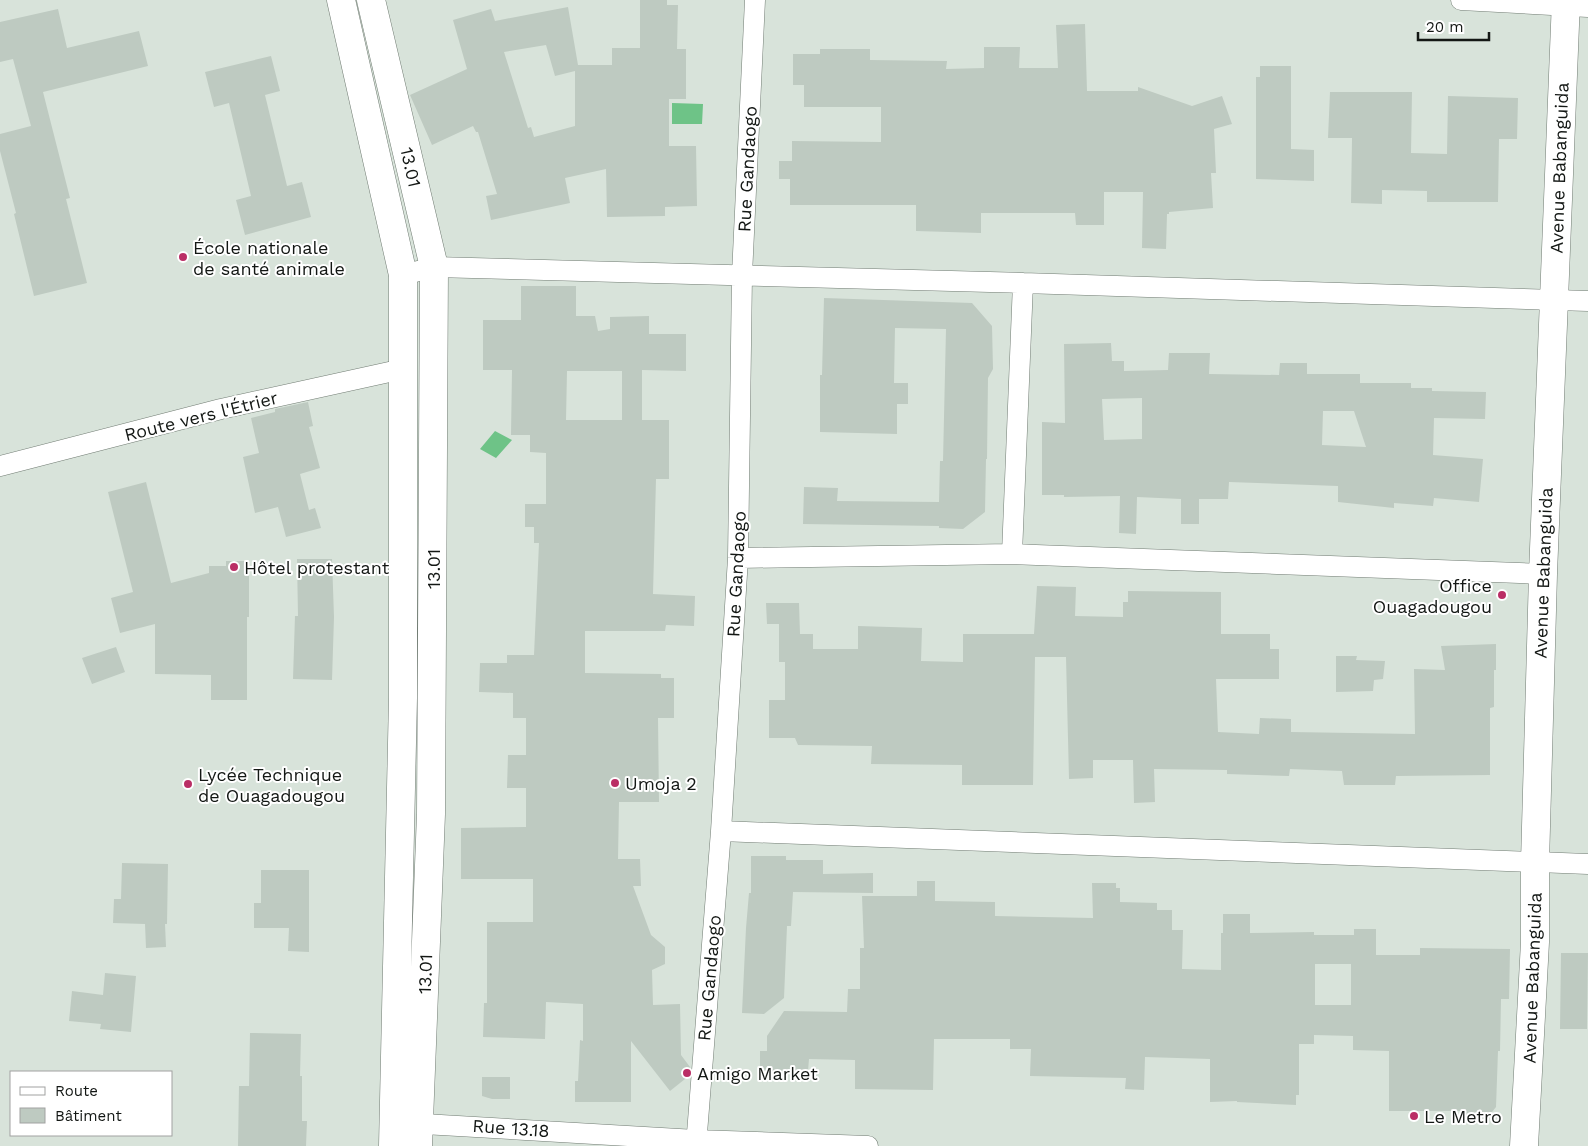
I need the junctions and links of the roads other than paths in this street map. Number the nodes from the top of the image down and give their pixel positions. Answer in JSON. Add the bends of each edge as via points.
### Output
{"nodes":[{"id":1,"x":340,"y":0,"type":"edge"},
{"id":2,"x":371,"y":0,"type":"edge"},
{"id":3,"x":755,"y":0,"type":"edge"},
{"id":4,"x":1461,"y":0,"type":"edge"},
{"id":5,"x":1573,"y":4,"type":"edge"},
{"id":6,"x":434,"y":267,"type":"junction"},
{"id":7,"x":403,"y":275,"type":"junction"},
{"id":8,"x":742,"y":275,"type":"junction"},
{"id":9,"x":1023,"y":283,"type":"junction"},
{"id":10,"x":1553,"y":300,"type":"junction"},
{"id":11,"x":1588,"y":301,"type":"edge"},
{"id":12,"x":403,"y":369,"type":"junction"},
{"id":13,"x":0,"y":466,"type":"edge"},
{"id":14,"x":1012,"y":554,"type":"junction"},
{"id":15,"x":738,"y":558,"type":"junction"},
{"id":16,"x":1543,"y":574,"type":"junction"},
{"id":17,"x":720,"y":831,"type":"junction"},
{"id":18,"x":1535,"y":863,"type":"junction"},
{"id":19,"x":1588,"y":864,"type":"edge"},
{"id":20,"x":406,"y":1134,"type":"edge"},
{"id":21,"x":696,"y":1143,"type":"edge"},
{"id":22,"x":868,"y":1146,"type":"edge"},
{"id":23,"x":1524,"y":1146,"type":"edge"}],
"edges":[{"from":1,"to":7,"type":"street","name":"13.01"},
{"from":2,"to":6,"type":"street","name":"13.01"},
{"from":3,"to":8,"type":"street","name":"Rue Gandaogo"},
{"from":4,"to":5,"type":"street"},
{"from":5,"to":10,"type":"street","name":"Avenue Babanguida"},
{"from":6,"to":7,"type":"street"},
{"from":6,"to":8,"type":"street"},
{"from":6,"to":20,"type":"street","name":"13.01","via":[[431,814]]},
{"from":7,"to":12,"type":"street","name":"13.01"},
{"from":8,"to":9,"type":"street"},
{"from":8,"to":15,"type":"street","name":"Rue Gandaogo"},
{"from":9,"to":10,"type":"street"},
{"from":9,"to":14,"type":"street"},
{"from":10,"to":11,"type":"street"},
{"from":10,"to":16,"type":"street","name":"Avenue Babanguida"},
{"from":12,"to":13,"type":"street","name":"Route vers l'Étrier","via":[[221,409]]},
{"from":12,"to":20,"type":"street","name":"13.01"},
{"from":14,"to":15,"type":"street"},
{"from":14,"to":16,"type":"street"},
{"from":15,"to":17,"type":"street","name":"Rue Gandaogo"},
{"from":16,"to":18,"type":"street","name":"Avenue Babanguida"},
{"from":17,"to":18,"type":"street"},
{"from":17,"to":21,"type":"street","name":"Rue Gandaogo"},
{"from":18,"to":19,"type":"street"},
{"from":18,"to":23,"type":"street","name":"Avenue Babanguida","via":[[1535,942]]},
{"from":20,"to":21,"type":"street","name":"Rue 13.18"},
{"from":21,"to":22,"type":"street","name":"Rue 13.18"}]}
